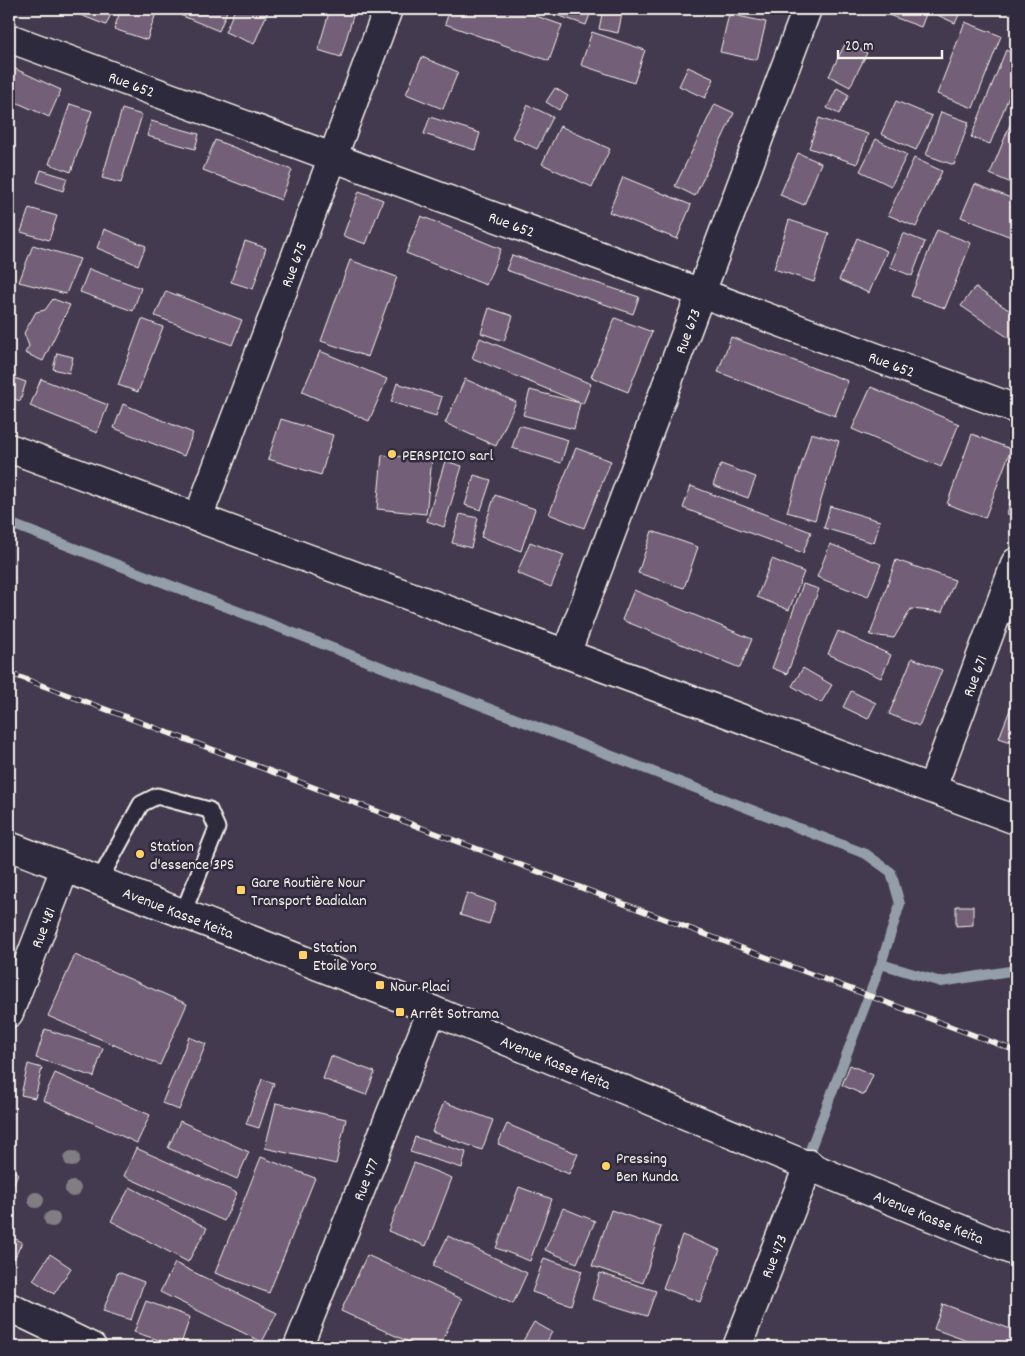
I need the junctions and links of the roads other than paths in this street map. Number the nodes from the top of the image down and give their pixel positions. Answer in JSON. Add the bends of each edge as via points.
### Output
{"nodes":[{"id":1,"x":388,"y":9,"type":"edge"},
{"id":2,"x":807,"y":9,"type":"edge"},
{"id":3,"x":9,"y":38,"type":"edge"},
{"id":4,"x":332,"y":157,"type":"junction"},
{"id":5,"x":702,"y":293,"type":"junction"},
{"id":6,"x":1016,"y":409,"type":"edge"},
{"id":7,"x":9,"y":448,"type":"edge"},
{"id":8,"x":198,"y":518,"type":"junction"},
{"id":9,"x":1016,"y":562,"type":"edge"},
{"id":10,"x":566,"y":654,"type":"junction"},
{"id":11,"x":932,"y":788,"type":"junction"},
{"id":12,"x":1016,"y":820,"type":"edge"},
{"id":13,"x":9,"y":846,"type":"edge"},
{"id":14,"x":65,"y":868,"type":"junction"},
{"id":15,"x":99,"y":881,"type":"junction"},
{"id":16,"x":182,"y":913,"type":"junction"},
{"id":17,"x":432,"y":1010,"type":"junction"},
{"id":18,"x":9,"y":1013,"type":"edge"},
{"id":19,"x":809,"y":1164,"type":"junction"},
{"id":20,"x":1016,"y":1252,"type":"edge"},
{"id":21,"x":9,"y":1307,"type":"edge"},
{"id":22,"x":92,"y":1347,"type":"edge"},
{"id":23,"x":298,"y":1347,"type":"edge"},
{"id":24,"x":736,"y":1347,"type":"edge"}],
"edges":[{"from":1,"to":4,"type":"street","name":"Rue 675"},
{"from":2,"to":5,"type":"street","name":"Rue 673"},
{"from":3,"to":4,"type":"street","name":"Rue 652"},
{"from":4,"to":5,"type":"street","name":"Rue 652"},
{"from":4,"to":8,"type":"street","name":"Rue 675"},
{"from":5,"to":6,"type":"street","name":"Rue 652"},
{"from":5,"to":10,"type":"street","name":"Rue 673"},
{"from":7,"to":8,"type":"street"},
{"from":8,"to":10,"type":"street"},
{"from":9,"to":11,"type":"street","name":"Rue 671"},
{"from":10,"to":11,"type":"street"},
{"from":11,"to":12,"type":"street"},
{"from":13,"to":14,"type":"street","name":"Avenue Kasse Keita"},
{"from":14,"to":15,"type":"street","name":"Avenue Kasse Keita"},
{"from":14,"to":18,"type":"street","name":"Rue 481"},
{"from":15,"to":16,"type":"street","name":"Avenue Kasse Keita"},
{"from":15,"to":16,"type":"lane","via":[[141,804],[157,796],[208,810],[217,828]]},
{"from":16,"to":17,"type":"street","name":"Avenue Kasse Keita"},
{"from":17,"to":19,"type":"street","name":"Avenue Kasse Keita"},
{"from":17,"to":23,"type":"street","name":"Rue 477"},
{"from":19,"to":20,"type":"street","name":"Avenue Kasse Keita"},
{"from":19,"to":24,"type":"street","name":"Rue 473"},
{"from":21,"to":22,"type":"street"}]}
